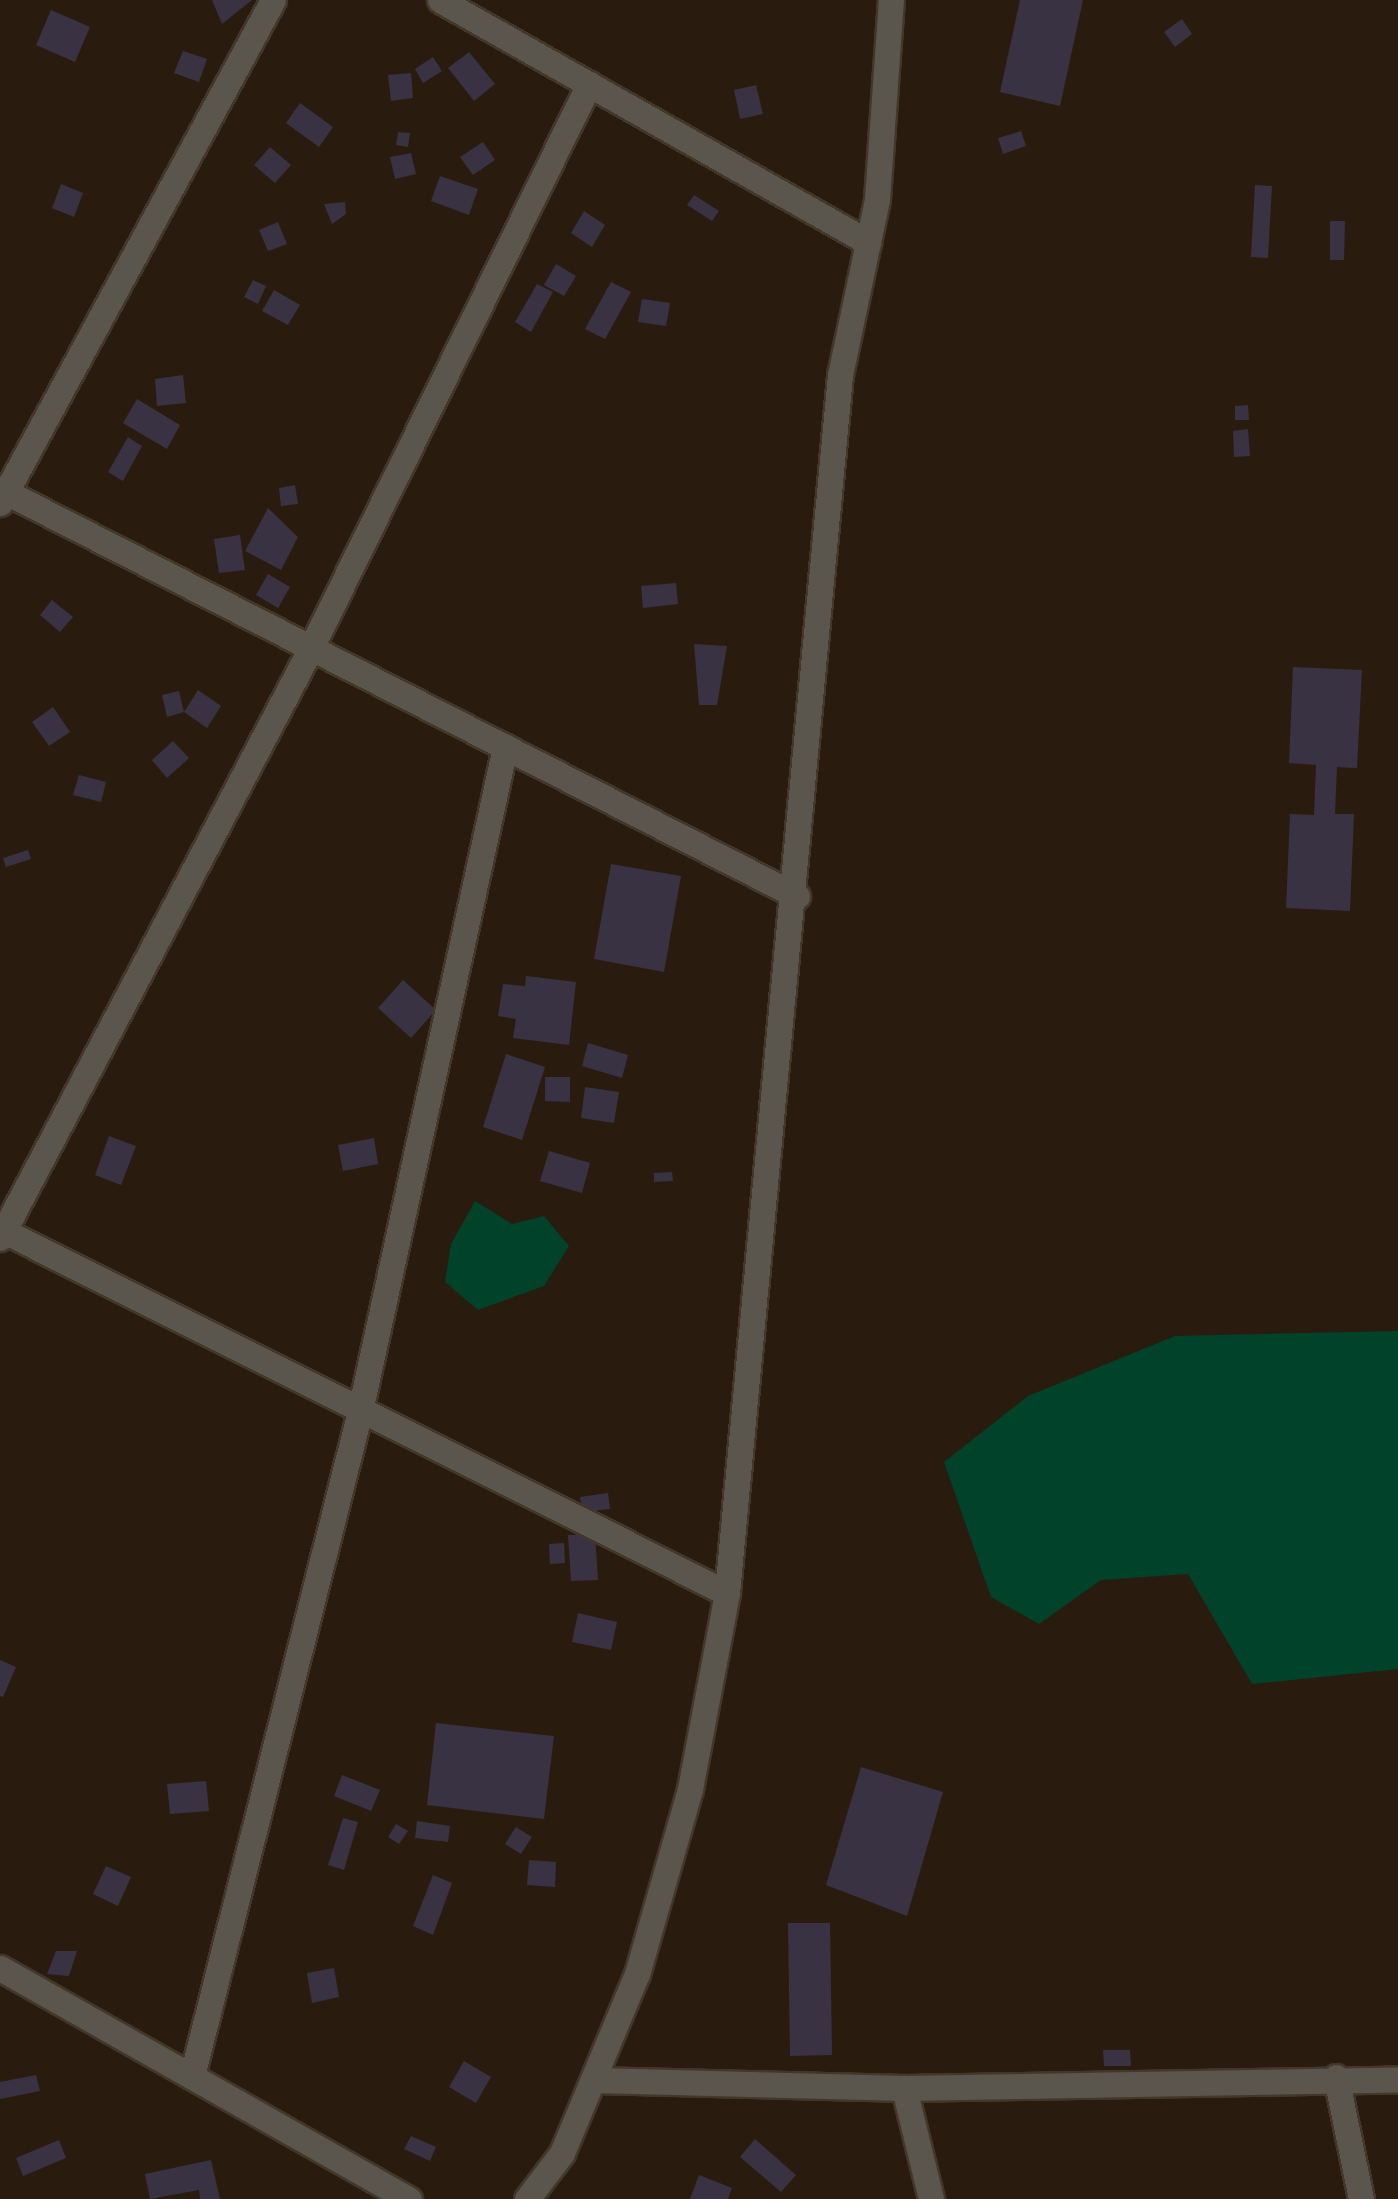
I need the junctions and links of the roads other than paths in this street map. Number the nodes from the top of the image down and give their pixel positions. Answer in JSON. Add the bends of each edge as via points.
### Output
{"nodes":[{"id":1,"x":273,"y":0,"type":"edge"},
{"id":2,"x":440,"y":0,"type":"edge"},
{"id":3,"x":891,"y":0,"type":"edge"},
{"id":4,"x":589,"y":84,"type":"junction"},
{"id":5,"x":868,"y":242,"type":"junction"},
{"id":6,"x":2,"y":495,"type":"edge"},
{"id":7,"x":311,"y":648,"type":"junction"},
{"id":8,"x":505,"y":747,"type":"junction"},
{"id":9,"x":797,"y":896,"type":"junction"},
{"id":10,"x":1,"y":1233,"type":"edge"},
{"id":11,"x":360,"y":1411,"type":"junction"},
{"id":12,"x":727,"y":1593,"type":"junction"},
{"id":13,"x":0,"y":1968,"type":"edge"},
{"id":14,"x":192,"y":2076,"type":"junction"},
{"id":15,"x":1336,"y":2077,"type":"junction"},
{"id":16,"x":1398,"y":2079,"type":"edge"},
{"id":17,"x":595,"y":2080,"type":"junction"},
{"id":18,"x":904,"y":2088,"type":"junction"},
{"id":19,"x":409,"y":2199,"type":"edge"},
{"id":20,"x":527,"y":2199,"type":"edge"},
{"id":21,"x":930,"y":2199,"type":"edge"},
{"id":22,"x":1362,"y":2199,"type":"edge"}],
"edges":[{"from":1,"to":6,"type":"street"},
{"from":2,"to":4,"type":"street"},
{"from":3,"to":5,"type":"street"},
{"from":4,"to":5,"type":"street"},
{"from":4,"to":7,"type":"street"},
{"from":5,"to":9,"type":"street","via":[[840,375]]},
{"from":6,"to":7,"type":"street"},
{"from":7,"to":8,"type":"street"},
{"from":7,"to":10,"type":"street"},
{"from":8,"to":9,"type":"street"},
{"from":8,"to":11,"type":"street"},
{"from":9,"to":12,"type":"street"},
{"from":10,"to":11,"type":"street"},
{"from":11,"to":12,"type":"street"},
{"from":11,"to":14,"type":"street"},
{"from":12,"to":17,"type":"street","via":[[690,1789],[637,1974]]},
{"from":13,"to":14,"type":"street"},
{"from":14,"to":19,"type":"street"},
{"from":15,"to":16,"type":"street"},
{"from":15,"to":18,"type":"street"},
{"from":15,"to":22,"type":"street"},
{"from":17,"to":18,"type":"street"},
{"from":17,"to":20,"type":"street","via":[[562,2153]]},
{"from":18,"to":21,"type":"street"}]}
